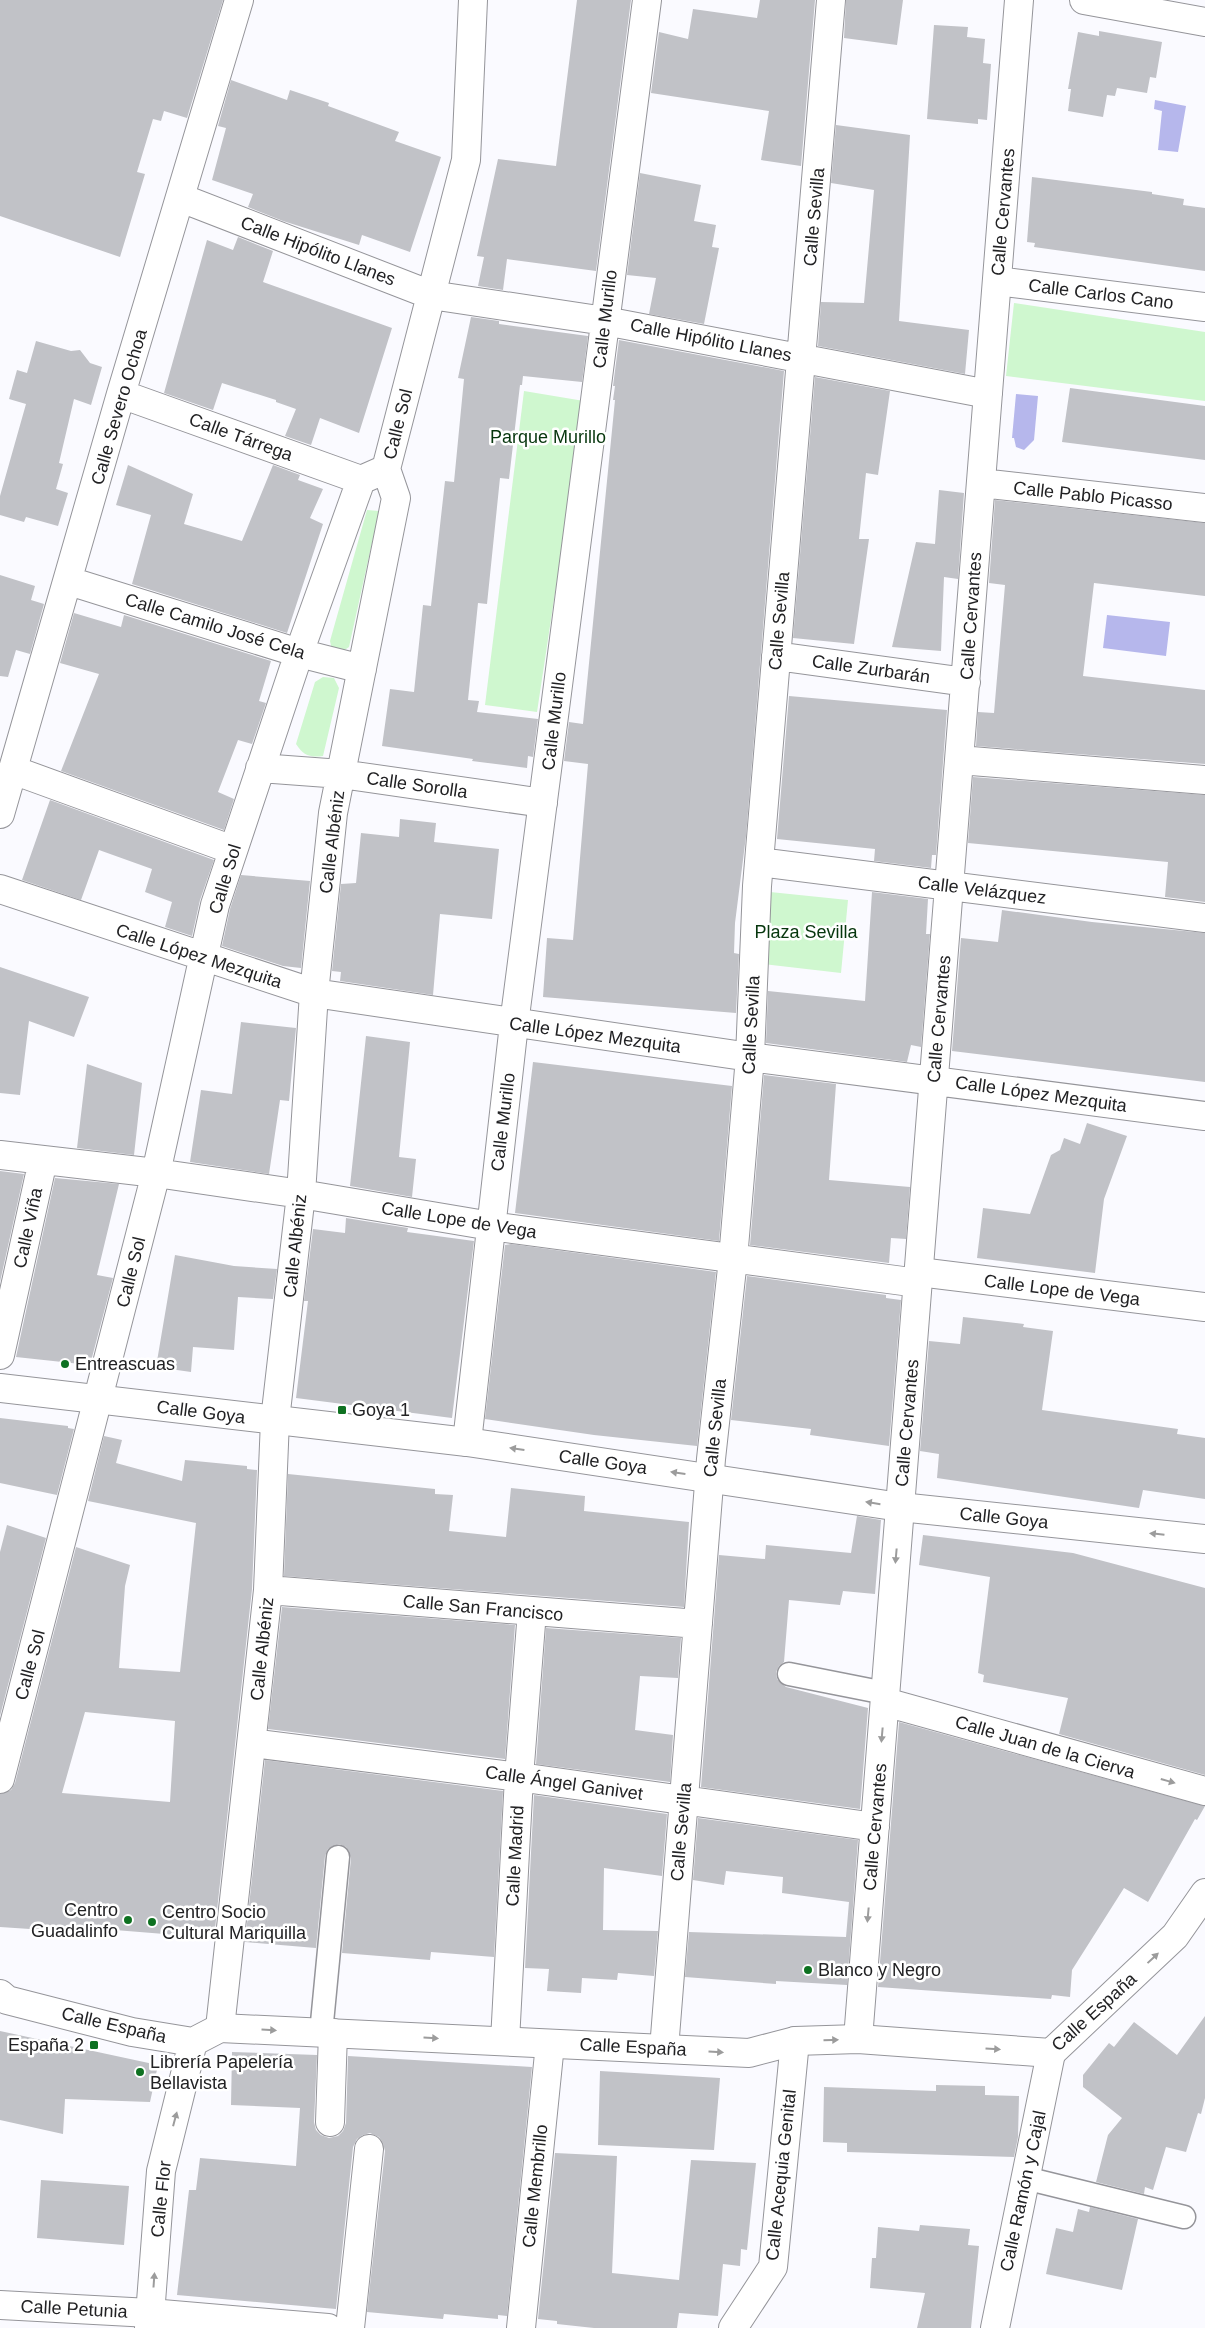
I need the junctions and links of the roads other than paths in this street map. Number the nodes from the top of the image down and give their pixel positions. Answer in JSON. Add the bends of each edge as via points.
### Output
{"nodes":[{"id":1,"x":240,"y":0,"type":"edge"},
{"id":2,"x":473,"y":0,"type":"edge"},
{"id":3,"x":647,"y":0,"type":"edge"},
{"id":4,"x":831,"y":0,"type":"edge"},
{"id":5,"x":1019,"y":0,"type":"edge"},
{"id":6,"x":1084,"y":0,"type":"edge"},
{"id":7,"x":1205,"y":22,"type":"edge"},
{"id":8,"x":181,"y":198,"type":"junction"},
{"id":9,"x":997,"y":281,"type":"junction"},
{"id":10,"x":431,"y":295,"type":"junction"},
{"id":11,"x":1205,"y":307,"type":"edge"},
{"id":12,"x":605,"y":320,"type":"junction"},
{"id":13,"x":802,"y":358,"type":"junction"},
{"id":14,"x":121,"y":394,"type":"junction"},
{"id":15,"x":988,"y":394,"type":"junction"},
{"id":16,"x":386,"y":469,"type":"junction"},
{"id":17,"x":361,"y":480,"type":"junction"},
{"id":18,"x":981,"y":483,"type":"junction"},
{"id":19,"x":1205,"y":508,"type":"edge"},
{"id":20,"x":68,"y":581,"type":"junction"},
{"id":21,"x":299,"y":653,"type":"junction"},
{"id":22,"x":776,"y":656,"type":"junction"},
{"id":23,"x":362,"y":669,"type":"junction"},
{"id":24,"x":966,"y":682,"type":"junction"},
{"id":25,"x":959,"y":760,"type":"junction"},
{"id":26,"x":260,"y":768,"type":"junction"},
{"id":27,"x":13,"y":770,"type":"junction"},
{"id":28,"x":341,"y":774,"type":"junction"},
{"id":29,"x":1205,"y":780,"type":"edge"},
{"id":30,"x":543,"y":803,"type":"junction"},
{"id":31,"x":0,"y":814,"type":"edge"},
{"id":32,"x":233,"y":850,"type":"junction"},
{"id":33,"x":760,"y":862,"type":"junction"},
{"id":34,"x":950,"y":886,"type":"junction"},
{"id":35,"x":0,"y":889,"type":"edge"},
{"id":36,"x":1205,"y":918,"type":"edge"},
{"id":37,"x":203,"y":958,"type":"junction"},
{"id":38,"x":314,"y":993,"type":"junction"},
{"id":39,"x":514,"y":1024,"type":"junction"},
{"id":40,"x":750,"y":1057,"type":"junction"},
{"id":41,"x":934,"y":1080,"type":"junction"},
{"id":42,"x":1205,"y":1116,"type":"edge"},
{"id":43,"x":0,"y":1154,"type":"edge"},
{"id":44,"x":43,"y":1160,"type":"junction"},
{"id":45,"x":156,"y":1173,"type":"junction"},
{"id":46,"x":301,"y":1194,"type":"junction"},
{"id":47,"x":491,"y":1226,"type":"junction"},
{"id":48,"x":732,"y":1259,"type":"junction"},
{"id":49,"x":918,"y":1278,"type":"junction"},
{"id":50,"x":1205,"y":1307,"type":"edge"},
{"id":51,"x":0,"y":1355,"type":"edge"},
{"id":52,"x":0,"y":1388,"type":"edge"},
{"id":53,"x":98,"y":1400,"type":"junction"},
{"id":54,"x":276,"y":1420,"type":"junction"},
{"id":55,"x":467,"y":1442,"type":"junction"},
{"id":56,"x":710,"y":1477,"type":"junction"},
{"id":57,"x":900,"y":1507,"type":"junction"},
{"id":58,"x":1205,"y":1540,"type":"edge"},
{"id":59,"x":268,"y":1590,"type":"junction"},
{"id":60,"x":532,"y":1612,"type":"junction"},
{"id":61,"x":698,"y":1624,"type":"junction"},
{"id":62,"x":789,"y":1674,"type":"dead end"},
{"id":63,"x":885,"y":1698,"type":"junction"},
{"id":64,"x":252,"y":1743,"type":"junction"},
{"id":65,"x":519,"y":1777,"type":"junction"},
{"id":66,"x":0,"y":1779,"type":"edge"},
{"id":67,"x":1205,"y":1791,"type":"edge"},
{"id":68,"x":684,"y":1800,"type":"junction"},
{"id":69,"x":875,"y":1827,"type":"junction"},
{"id":70,"x":338,"y":1857,"type":"dead end"},
{"id":71,"x":1205,"y":1893,"type":"edge"},
{"id":72,"x":0,"y":1994,"type":"edge"},
{"id":73,"x":220,"y":2028,"type":"junction"},
{"id":74,"x":327,"y":2033,"type":"junction"},
{"id":75,"x":858,"y":2039,"type":"junction"},
{"id":76,"x":505,"y":2041,"type":"junction"},
{"id":77,"x":795,"y":2041,"type":"junction"},
{"id":78,"x":193,"y":2042,"type":"junction"},
{"id":79,"x":550,"y":2044,"type":"junction"},
{"id":80,"x":664,"y":2049,"type":"junction"},
{"id":81,"x":1051,"y":2054,"type":"junction"},
{"id":82,"x":330,"y":2122,"type":"dead end"},
{"id":83,"x":369,"y":2150,"type":"dead end"},
{"id":84,"x":1025,"y":2178,"type":"junction"},
{"id":85,"x":1184,"y":2217,"type":"dead end"},
{"id":86,"x":0,"y":2305,"type":"edge"},
{"id":87,"x":150,"y":2321,"type":"edge"},
{"id":88,"x":328,"y":2328,"type":"edge"},
{"id":89,"x":350,"y":2328,"type":"edge"},
{"id":90,"x":521,"y":2328,"type":"edge"},
{"id":91,"x":733,"y":2328,"type":"edge"},
{"id":92,"x":995,"y":2328,"type":"edge"}],
"edges":[{"from":1,"to":8,"type":"street","name":"Calle Severo Ochoa"},
{"from":2,"to":10,"type":"street","name":"Calle Sol","via":[[466,160]]},
{"from":3,"to":12,"type":"street","name":"Calle Murillo"},
{"from":4,"to":13,"type":"street","name":"Calle Sevilla"},
{"from":5,"to":9,"type":"street","name":"Calle Cervantes"},
{"from":6,"to":7,"type":"street"},
{"from":8,"to":10,"type":"street","name":"Calle Hipólito Llanes"},
{"from":8,"to":14,"type":"street","name":"Calle Severo Ochoa"},
{"from":9,"to":11,"type":"street","name":"Calle Carlos Cano"},
{"from":9,"to":15,"type":"street","name":"Calle Cervantes"},
{"from":10,"to":12,"type":"street","name":"Calle Hipólito Llanes"},
{"from":10,"to":16,"type":"street","name":"Calle Sol"},
{"from":12,"to":13,"type":"street","name":"Calle Hipólito Llanes"},
{"from":12,"to":30,"type":"street","name":"Calle Murillo"},
{"from":13,"to":15,"type":"street","name":"Calle Hipólito Llanes"},
{"from":13,"to":22,"type":"street","name":"Calle Sevilla"},
{"from":14,"to":17,"type":"street","name":"Calle Tárrega"},
{"from":14,"to":20,"type":"street","name":"Calle Severo Ochoa"},
{"from":15,"to":18,"type":"street","name":"Calle Cervantes"},
{"from":16,"to":17,"type":"street","name":"Calle Sol"},
{"from":16,"to":23,"type":"street","name":"Calle Albéniz","via":[[396,498]]},
{"from":17,"to":21,"type":"street","name":"Calle Sol"},
{"from":18,"to":19,"type":"street","name":"Calle Pablo Picasso"},
{"from":18,"to":24,"type":"street","name":"Calle Cervantes"},
{"from":20,"to":21,"type":"street","name":"Calle Camilo José Cela"},
{"from":20,"to":27,"type":"street","name":"Calle Severo Ochoa"},
{"from":21,"to":23,"type":"street","name":"Calle Camilo José Cela"},
{"from":21,"to":26,"type":"street","name":"Calle Sol"},
{"from":22,"to":24,"type":"street","name":"Calle Zurbarán"},
{"from":22,"to":33,"type":"street","name":"Calle Sevilla"},
{"from":23,"to":28,"type":"street","name":"Calle Albéniz"},
{"from":24,"to":25,"type":"street","name":"Calle Cervantes"},
{"from":25,"to":29,"type":"street"},
{"from":25,"to":34,"type":"street","name":"Calle Cervantes"},
{"from":26,"to":28,"type":"street","name":"Calle Sorolla"},
{"from":26,"to":32,"type":"street","name":"Calle Sol"},
{"from":27,"to":31,"type":"street","name":"Calle Severo Ochoa"},
{"from":27,"to":32,"type":"street"},
{"from":28,"to":30,"type":"street","name":"Calle Sorolla"},
{"from":28,"to":38,"type":"street","name":"Calle Albéniz","via":[[333,813]]},
{"from":30,"to":39,"type":"street","name":"Calle Murillo"},
{"from":32,"to":37,"type":"street","name":"Calle Sol","via":[[215,905]]},
{"from":33,"to":34,"type":"street","name":"Calle Velázquez"},
{"from":33,"to":40,"type":"street","name":"Calle Sevilla"},
{"from":34,"to":36,"type":"street","name":"Calle Velázquez"},
{"from":34,"to":41,"type":"street","name":"Calle Cervantes"},
{"from":35,"to":37,"type":"street","name":"Calle López Mezquita"},
{"from":37,"to":38,"type":"street","name":"Calle López Mezquita"},
{"from":37,"to":45,"type":"street","name":"Calle Sol"},
{"from":38,"to":39,"type":"street","name":"Calle López Mezquita"},
{"from":38,"to":46,"type":"street","name":"Calle Albéniz"},
{"from":39,"to":40,"type":"street","name":"Calle López Mezquita"},
{"from":39,"to":47,"type":"street","name":"Calle Murillo"},
{"from":40,"to":41,"type":"street","name":"Calle López Mezquita"},
{"from":40,"to":48,"type":"street","name":"Calle Sevilla"},
{"from":41,"to":42,"type":"street","name":"Calle López Mezquita"},
{"from":41,"to":49,"type":"street","name":"Calle Cervantes"},
{"from":43,"to":44,"type":"street","name":"Calle Lope de Vega"},
{"from":44,"to":45,"type":"street","name":"Calle Lope de Vega"},
{"from":44,"to":51,"type":"street","name":"Calle Viña"},
{"from":45,"to":46,"type":"street","name":"Calle Lope de Vega"},
{"from":45,"to":53,"type":"street","name":"Calle Sol"},
{"from":46,"to":47,"type":"street","name":"Calle Lope de Vega"},
{"from":46,"to":54,"type":"street","name":"Calle Albéniz"},
{"from":47,"to":48,"type":"street","name":"Calle Lope de Vega"},
{"from":47,"to":55,"type":"street","name":"Calle Murillo"},
{"from":48,"to":49,"type":"street","name":"Calle Lope de Vega"},
{"from":48,"to":56,"type":"street","name":"Calle Sevilla"},
{"from":49,"to":50,"type":"street","name":"Calle Lope de Vega"},
{"from":49,"to":57,"type":"street","name":"Calle Cervantes"},
{"from":52,"to":53,"type":"street","name":"Calle Goya"},
{"from":53,"to":54,"type":"street","name":"Calle Goya"},
{"from":53,"to":66,"type":"street","name":"Calle Sol"},
{"from":54,"to":55,"type":"street","name":"Calle Goya"},
{"from":54,"to":59,"type":"street","name":"Calle Albéniz"},
{"from":56,"to":55,"type":"street","name":"Calle Goya","one_way":true},
{"from":57,"to":56,"type":"street","name":"Calle Goya","one_way":true},
{"from":56,"to":61,"type":"street","name":"Calle Sevilla"},
{"from":58,"to":57,"type":"street","name":"Calle Goya","one_way":true},
{"from":57,"to":63,"type":"street","name":"Calle Cervantes","one_way":true},
{"from":59,"to":60,"type":"street","name":"Calle San Francisco"},
{"from":59,"to":64,"type":"street","name":"Calle Albéniz"},
{"from":60,"to":61,"type":"street","name":"Calle San Francisco"},
{"from":60,"to":65,"type":"street","name":"Calle Madrid"},
{"from":61,"to":68,"type":"street","name":"Calle Sevilla"},
{"from":62,"to":63,"type":"lane"},
{"from":63,"to":67,"type":"street","name":"Calle Juan de la Cierva","one_way":true},
{"from":63,"to":69,"type":"street","name":"Calle Cervantes","one_way":true},
{"from":64,"to":65,"type":"street","name":"Calle Ángel Ganivet"},
{"from":64,"to":73,"type":"street","name":"Calle Albéniz"},
{"from":65,"to":68,"type":"street","name":"Calle Ángel Ganivet"},
{"from":65,"to":76,"type":"street","name":"Calle Madrid"},
{"from":68,"to":69,"type":"street","name":"Calle Ángel Ganivet"},
{"from":68,"to":80,"type":"street","name":"Calle Sevilla"},
{"from":69,"to":75,"type":"street","name":"Calle Cervantes","one_way":true},
{"from":70,"to":74,"type":"lane"},
{"from":81,"to":71,"type":"street","name":"Calle España","one_way":true,"via":[[1175,1936]]},
{"from":72,"to":78,"type":"street","name":"Calle España","via":[[8,2000],[132,2032]]},
{"from":73,"to":74,"type":"street","name":"Calle España","one_way":true},
{"from":73,"to":78,"type":"street"},
{"from":74,"to":76,"type":"street","name":"Calle España","one_way":true},
{"from":74,"to":82,"type":"street"},
{"from":77,"to":75,"type":"street","name":"Calle España","one_way":true},
{"from":75,"to":81,"type":"street","name":"Calle España","one_way":true},
{"from":76,"to":79,"type":"street","name":"Calle España"},
{"from":80,"to":77,"type":"street","name":"Calle España","one_way":true,"via":[[749,2053]]},
{"from":77,"to":91,"type":"street","name":"Calle Acequia Genital","via":[[773,2267]]},
{"from":87,"to":78,"type":"street","name":"Calle Flor","one_way":true,"via":[[161,2171]]},
{"from":79,"to":80,"type":"street","name":"Calle España"},
{"from":79,"to":90,"type":"street","name":"Calle Membrillo"},
{"from":81,"to":84,"type":"street","name":"Calle Ramón y Cajal"},
{"from":83,"to":89,"type":"street"},
{"from":84,"to":85,"type":"lane"},
{"from":84,"to":92,"type":"street","name":"Calle Ramón y Cajal"},
{"from":86,"to":87,"type":"street","name":"Calle Petunia"},
{"from":87,"to":88,"type":"street","name":"Calle Petunia"}]}
